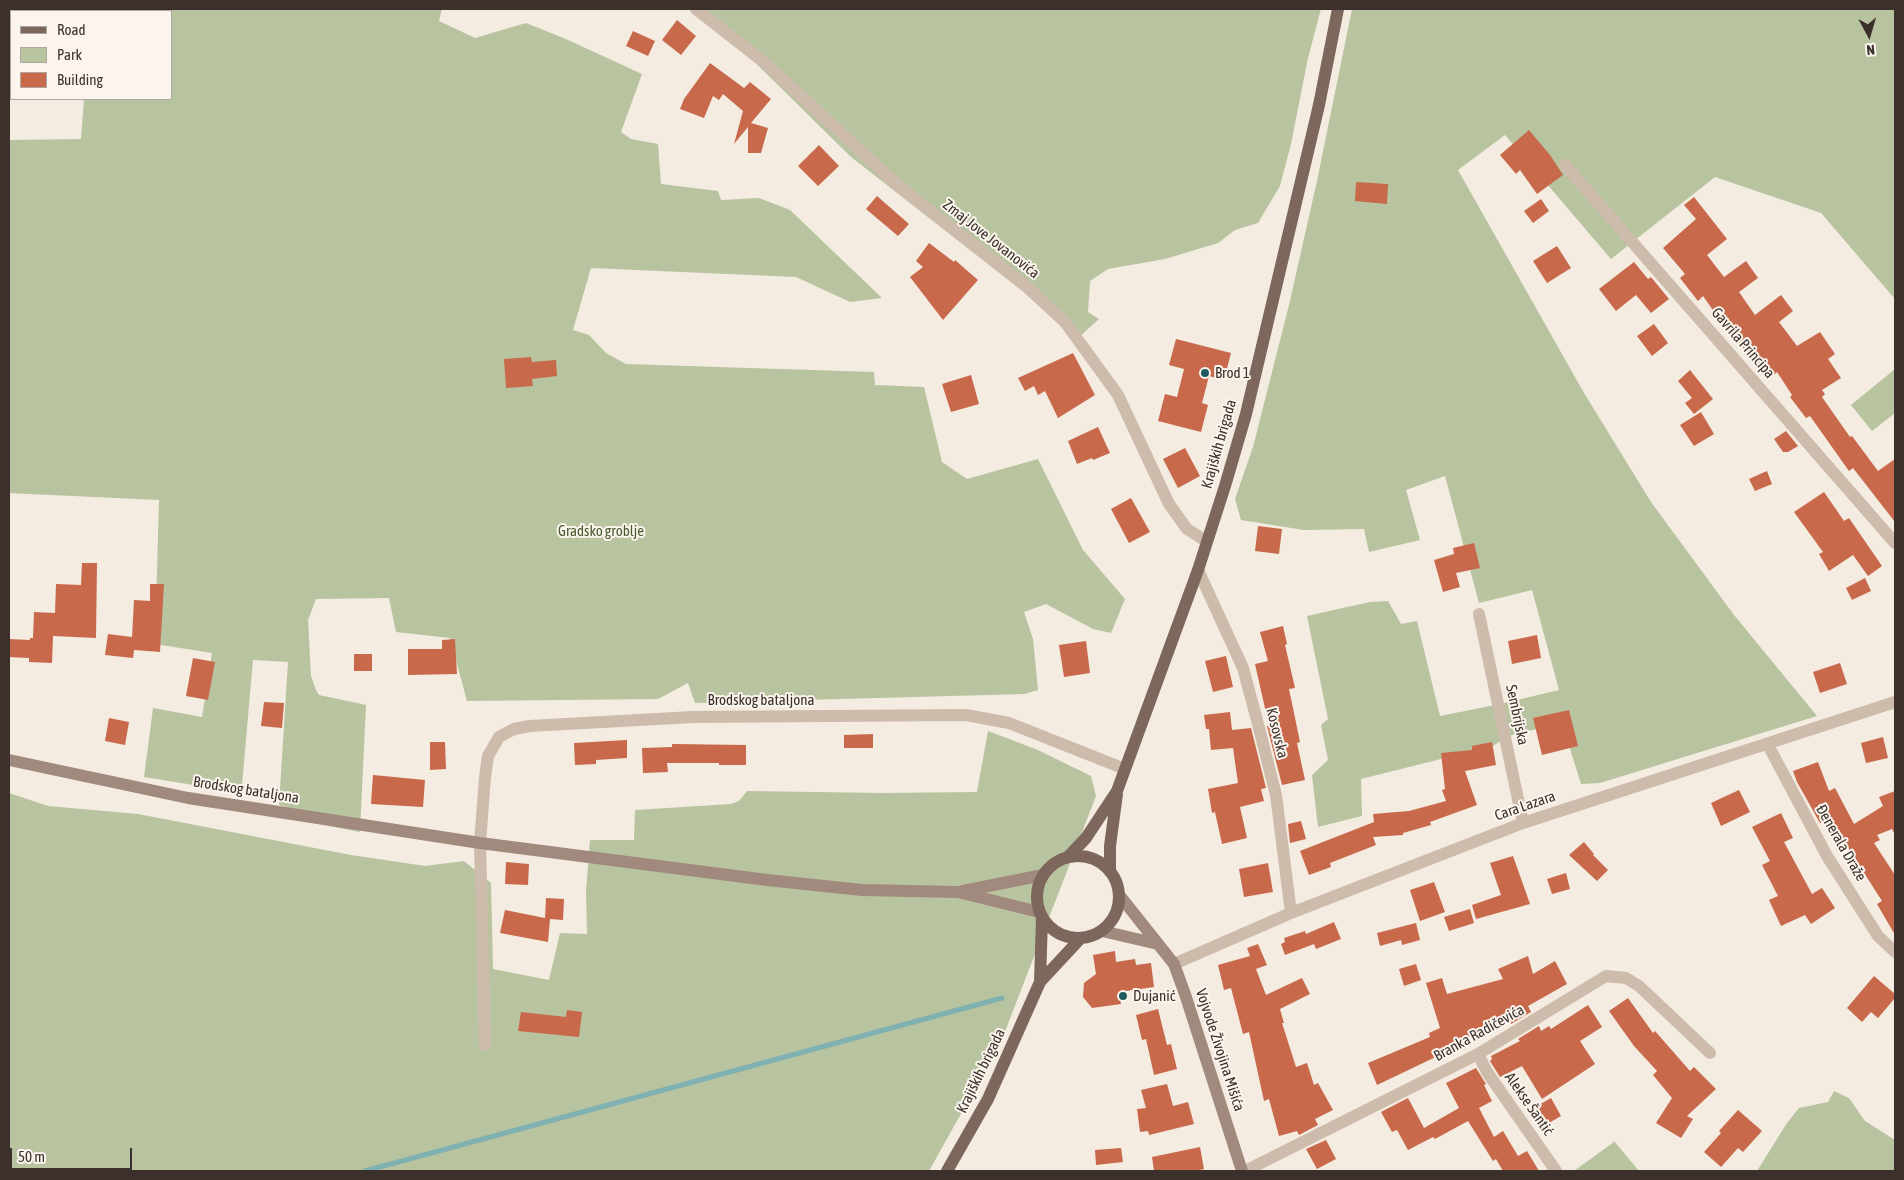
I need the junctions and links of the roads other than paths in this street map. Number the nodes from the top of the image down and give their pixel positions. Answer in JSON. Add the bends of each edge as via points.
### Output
{"nodes":[{"id":1,"x":696,"y":9,"type":"edge"},
{"id":2,"x":1338,"y":9,"type":"edge"},
{"id":3,"x":1564,"y":165,"type":"dead end"},
{"id":4,"x":1206,"y":541,"type":"junction"},
{"id":5,"x":1895,"y":543,"type":"edge"},
{"id":6,"x":1198,"y":570,"type":"junction"},
{"id":7,"x":1479,"y":614,"type":"dead end"},
{"id":8,"x":1895,"y":702,"type":"edge"},
{"id":9,"x":1768,"y":745,"type":"junction"},
{"id":10,"x":9,"y":760,"type":"edge"},
{"id":11,"x":1126,"y":769,"type":"junction"},
{"id":12,"x":1118,"y":791,"type":"junction"},
{"id":13,"x":1523,"y":823,"type":"junction"},
{"id":14,"x":480,"y":843,"type":"junction"},
{"id":15,"x":1068,"y":857,"type":"junction"},
{"id":16,"x":1110,"y":870,"type":"junction"},
{"id":17,"x":1043,"y":875,"type":"junction"},
{"id":18,"x":958,"y":892,"type":"junction"},
{"id":19,"x":1120,"y":896,"type":"junction"},
{"id":20,"x":1291,"y":913,"type":"junction"},
{"id":21,"x":1041,"y":915,"type":"junction"},
{"id":22,"x":1102,"y":931,"type":"junction"},
{"id":23,"x":1080,"y":939,"type":"junction"},
{"id":24,"x":1158,"y":944,"type":"junction"},
{"id":25,"x":1895,"y":952,"type":"edge"},
{"id":26,"x":1174,"y":964,"type":"junction"},
{"id":27,"x":1040,"y":982,"type":"junction"},
{"id":28,"x":485,"y":1045,"type":"dead end"},
{"id":29,"x":1710,"y":1053,"type":"dead end"},
{"id":30,"x":1478,"y":1054,"type":"junction"},
{"id":31,"x":946,"y":1171,"type":"edge"},
{"id":32,"x":1244,"y":1171,"type":"edge"},
{"id":33,"x":1556,"y":1171,"type":"edge"}],
"edges":[{"from":1,"to":4,"type":"street","name":"Zmaj Jove Jovanovića","via":[[765,63],[902,188],[1027,287],[1065,322],[1118,395],[1168,504],[1186,529]]},
{"from":2,"to":4,"type":"main road","name":"Krajiških brigada","via":[[1319,105],[1248,404]]},
{"from":3,"to":5,"type":"street","name":"Gavrila Principa"},
{"from":4,"to":6,"type":"main road","name":"Krajiških brigada"},
{"from":6,"to":11,"type":"main road","name":"Krajiških brigada"},
{"from":6,"to":20,"type":"street","name":"Kosovska","via":[[1243,668],[1276,795]]},
{"from":7,"to":13,"type":"street","name":"Sembrijska"},
{"from":8,"to":9,"type":"street","name":"Cara Lazara"},
{"from":9,"to":13,"type":"street","name":"Cara Lazara"},
{"from":9,"to":25,"type":"street","name":"Đenerala Draže","via":[[1827,856],[1878,936]]},
{"from":10,"to":14,"type":"street","name":"Brodskog bataljona","via":[[188,798]]},
{"from":11,"to":12,"type":"main road","name":"Krajiških brigada"},
{"from":11,"to":14,"type":"street","name":"Brodskog bataljona","via":[[1009,723],[966,715],[692,717],[530,726],[499,737],[488,756]]},
{"from":12,"to":15,"type":"main road","name":"Krajiških brigada","via":[[1086,838]]},
{"from":12,"to":16,"type":"main road","name":"Krajiških brigada"},
{"from":13,"to":20,"type":"street","name":"Cara Lazara"},
{"from":14,"to":18,"type":"street","name":"Brodskog bataljona","via":[[862,890]]},
{"from":14,"to":28,"type":"street","name":"Brodskog bataljona"},
{"from":15,"to":16,"type":"main road","via":[[1098,860]]},
{"from":15,"to":17,"type":"main road","via":[[1058,860]]},
{"from":16,"to":19,"type":"main road"},
{"from":17,"to":18,"type":"street","name":"Brodskog bataljona"},
{"from":17,"to":21,"type":"main road","via":[[1037,899]]},
{"from":18,"to":21,"type":"street","name":"Brodskog bataljona"},
{"from":19,"to":22,"type":"main road","via":[[1111,924]]},
{"from":19,"to":24,"type":"street","name":"Vojvode Živojina Mišića"},
{"from":20,"to":26,"type":"street","name":"Cara Lazara"},
{"from":21,"to":23,"type":"main road","via":[[1058,934]]},
{"from":21,"to":27,"type":"main road","name":"Krajiških brigada"},
{"from":22,"to":23,"type":"main road"},
{"from":22,"to":24,"type":"street"},
{"from":23,"to":27,"type":"main road","name":"Krajiških brigada"},
{"from":24,"to":26,"type":"street","name":"Vojvode Živojina Mišića"},
{"from":26,"to":32,"type":"street","name":"Vojvode Živojina Mišića"},
{"from":27,"to":31,"type":"main road","name":"Krajiških brigada","via":[[988,1099]]},
{"from":29,"to":30,"type":"street","name":"Branka Radičevića","via":[[1639,986],[1626,978],[1606,976]]},
{"from":30,"to":32,"type":"street","name":"Branka Radičevića"},
{"from":30,"to":33,"type":"street","name":"Alekse Šantić"}]}
